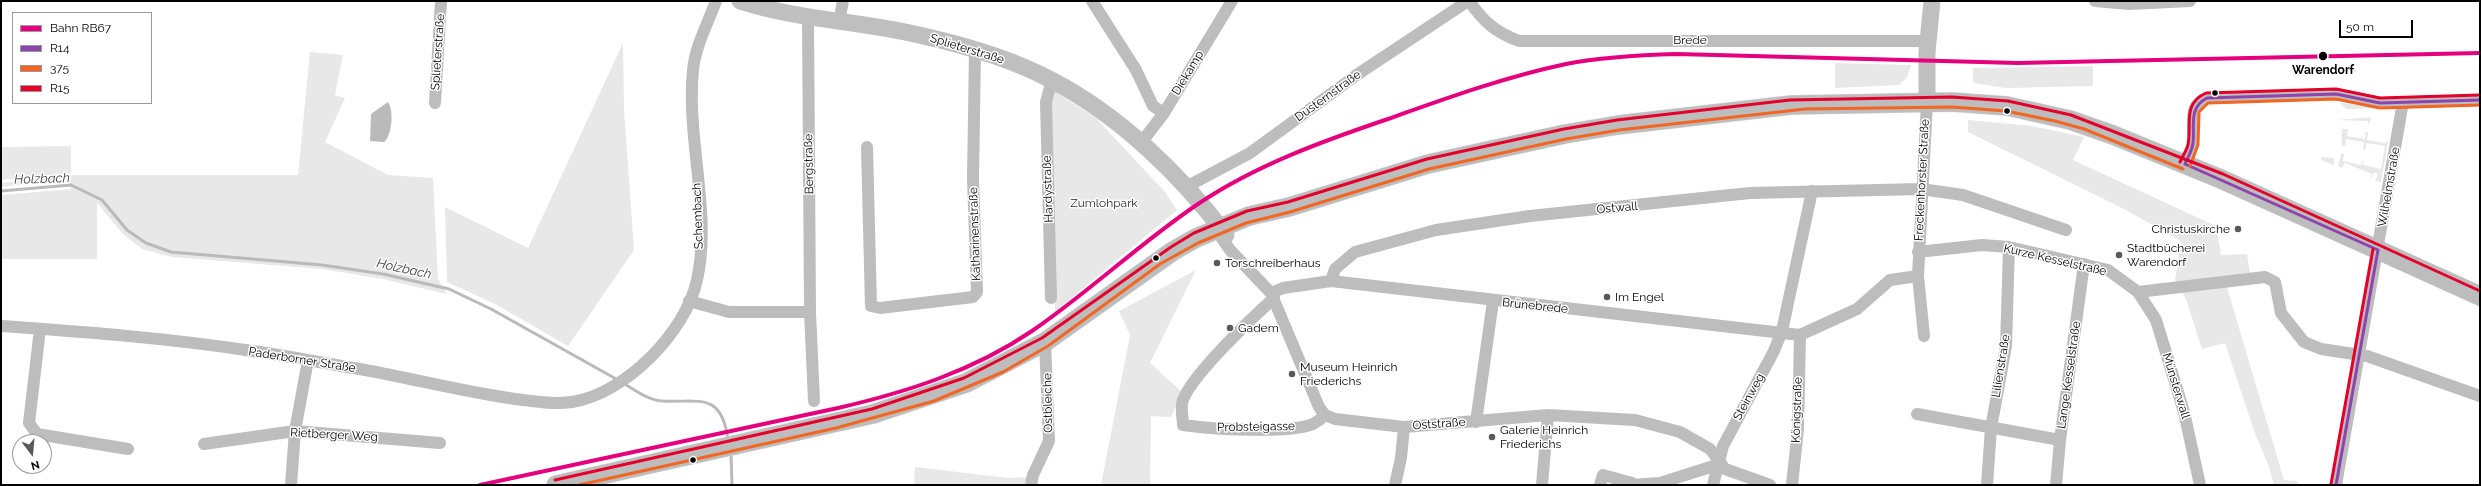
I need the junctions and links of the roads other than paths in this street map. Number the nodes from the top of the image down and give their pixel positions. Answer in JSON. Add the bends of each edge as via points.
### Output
{"nodes":[{"id":1,"x":442,"y":1,"type":"edge"},
{"id":2,"x":716,"y":1,"type":"edge"},
{"id":3,"x":740,"y":1,"type":"edge"},
{"id":4,"x":843,"y":1,"type":"edge"},
{"id":5,"x":1232,"y":1,"type":"edge"},
{"id":6,"x":1469,"y":1,"type":"edge"},
{"id":7,"x":1932,"y":1,"type":"edge"},
{"id":8,"x":2096,"y":1,"type":"edge"},
{"id":9,"x":2176,"y":1,"type":"edge"},
{"id":10,"x":2190,"y":1,"type":"edge"},
{"id":11,"x":1095,"y":2,"type":"edge"},
{"id":12,"x":1447,"y":6,"type":"edge"},
{"id":13,"x":808,"y":17,"type":"junction"},
{"id":14,"x":839,"y":22,"type":"junction"},
{"id":15,"x":1928,"y":41,"type":"junction"},
{"id":16,"x":975,"y":50,"type":"junction"},
{"id":17,"x":1052,"y":80,"type":"junction"},
{"id":18,"x":2480,"y":100,"type":"edge"},
{"id":19,"x":1927,"y":102,"type":"junction"},
{"id":20,"x":2402,"y":102,"type":"junction"},
{"id":21,"x":435,"y":103,"type":"dead end"},
{"id":22,"x":1164,"y":113,"type":"junction"},
{"id":23,"x":1141,"y":143,"type":"junction"},
{"id":24,"x":867,"y":147,"type":"dead end"},
{"id":25,"x":2185,"y":164,"type":"junction"},
{"id":26,"x":1163,"y":165,"type":"junction"},
{"id":27,"x":1186,"y":187,"type":"junction"},
{"id":28,"x":1921,"y":189,"type":"junction"},
{"id":29,"x":1812,"y":191,"type":"junction"},
{"id":30,"x":2066,"y":230,"type":"dead end"},
{"id":31,"x":1221,"y":232,"type":"junction"},
{"id":32,"x":2009,"y":247,"type":"junction"},
{"id":33,"x":2378,"y":250,"type":"junction"},
{"id":34,"x":1918,"y":252,"type":"junction"},
{"id":35,"x":2084,"y":264,"type":"junction"},
{"id":36,"x":1918,"y":276,"type":"junction"},
{"id":37,"x":1331,"y":281,"type":"junction"},
{"id":38,"x":2138,"y":292,"type":"junction"},
{"id":39,"x":1272,"y":296,"type":"junction"},
{"id":40,"x":2480,"y":296,"type":"edge"},
{"id":41,"x":1051,"y":298,"type":"dead end"},
{"id":42,"x":689,"y":301,"type":"junction"},
{"id":43,"x":1493,"y":301,"type":"junction"},
{"id":44,"x":810,"y":312,"type":"junction"},
{"id":45,"x":1,"y":326,"type":"edge"},
{"id":46,"x":40,"y":329,"type":"junction"},
{"id":47,"x":1782,"y":331,"type":"junction"},
{"id":48,"x":1800,"y":335,"type":"junction"},
{"id":49,"x":1924,"y":336,"type":"dead end"},
{"id":50,"x":1045,"y":342,"type":"junction"},
{"id":51,"x":2359,"y":355,"type":"junction"},
{"id":52,"x":308,"y":360,"type":"junction"},
{"id":53,"x":600,"y":395,"type":"joint"},
{"id":54,"x":2480,"y":396,"type":"edge"},
{"id":55,"x":814,"y":401,"type":"dead end"},
{"id":56,"x":1917,"y":414,"type":"dead end"},
{"id":57,"x":1325,"y":415,"type":"junction"},
{"id":58,"x":1548,"y":415,"type":"junction"},
{"id":59,"x":1476,"y":422,"type":"junction"},
{"id":60,"x":1404,"y":426,"type":"junction"},
{"id":61,"x":1991,"y":428,"type":"junction"},
{"id":62,"x":295,"y":431,"type":"junction"},
{"id":63,"x":2060,"y":440,"type":"junction"},
{"id":64,"x":440,"y":443,"type":"dead end"},
{"id":65,"x":204,"y":444,"type":"dead end"},
{"id":66,"x":128,"y":449,"type":"dead end"},
{"id":67,"x":1720,"y":464,"type":"junction"},
{"id":68,"x":1631,"y":484,"type":"edge"},
{"id":69,"x":291,"y":485,"type":"edge"},
{"id":70,"x":556,"y":485,"type":"edge"},
{"id":71,"x":1031,"y":485,"type":"edge"},
{"id":72,"x":1395,"y":485,"type":"edge"},
{"id":73,"x":1542,"y":485,"type":"edge"},
{"id":74,"x":1600,"y":485,"type":"edge"},
{"id":75,"x":1713,"y":485,"type":"edge"},
{"id":76,"x":1770,"y":485,"type":"edge"},
{"id":77,"x":1792,"y":485,"type":"edge"},
{"id":78,"x":1987,"y":485,"type":"edge"},
{"id":79,"x":2056,"y":485,"type":"edge"},
{"id":80,"x":2200,"y":485,"type":"edge"},
{"id":81,"x":2336,"y":485,"type":"edge"}],
"edges":[{"from":1,"to":21,"type":"street","name":"Splieterstraße"},
{"from":2,"to":42,"type":"street","name":"Schembach","via":[[693,68],[692,105],[701,236],[697,280]]},
{"from":3,"to":13,"type":"street","name":"Splieterstraße"},
{"from":4,"to":14,"type":"street"},
{"from":5,"to":22,"type":"street","name":"Diekamp"},
{"from":6,"to":12,"type":"street","name":"Düsternstraße"},
{"from":6,"to":15,"type":"street","name":"Brede","via":[[1484,22],[1505,36],[1519,41]]},
{"from":7,"to":15,"type":"street","name":"Freckenhorster Straße"},
{"from":8,"to":9,"type":"street","via":[[2129,4]]},
{"from":9,"to":10,"type":"street"},
{"from":11,"to":22,"type":"street","via":[[1136,70],[1153,106]]},
{"from":12,"to":27,"type":"street","name":"Düsternstraße","via":[[1250,153]]},
{"from":13,"to":14,"type":"street","name":"Splieterstraße"},
{"from":13,"to":44,"type":"street","name":"Bergstraße"},
{"from":14,"to":16,"type":"street","name":"Splieterstraße","via":[[919,35]]},
{"from":15,"to":19,"type":"street","name":"Freckenhorster Straße"},
{"from":16,"to":17,"type":"street","name":"Splieterstraße"},
{"from":16,"to":24,"type":"street","name":"Katharinenstraße","via":[[973,170],[977,292],[973,297],[880,308],[870,306]]},
{"from":17,"to":23,"type":"street","name":"Splieterstraße","via":[[1092,104]]},
{"from":17,"to":41,"type":"street","name":"Hardystraße","via":[[1046,102]]},
{"from":18,"to":20,"type":"street"},
{"from":19,"to":25,"type":"main road","via":[[2007,106],[2056,116],[2086,124]]},
{"from":19,"to":28,"type":"street","name":"Freckenhorster Straße"},
{"from":19,"to":31,"type":"main road","via":[[1805,104],[1618,125],[1428,164],[1289,208],[1249,216]]},
{"from":20,"to":25,"type":"street","via":[[2380,103],[2336,94],[2207,98],[2197,104],[2194,111],[2194,141]]},
{"from":20,"to":33,"type":"street","name":"Wilhelmstraße"},
{"from":22,"to":23,"type":"street","name":"Diekamp"},
{"from":23,"to":26,"type":"street","name":"Splieterstraße"},
{"from":25,"to":33,"type":"main road"},
{"from":26,"to":27,"type":"street","name":"Splieterstraße"},
{"from":26,"to":31,"type":"street","name":"Splieterstraße"},
{"from":27,"to":31,"type":"street","name":"Splieterstraße"},
{"from":28,"to":29,"type":"street","name":"Ostwall"},
{"from":28,"to":30,"type":"street","name":"Ostwall","via":[[1963,195]]},
{"from":28,"to":34,"type":"street","name":"Freckenhorster Straße"},
{"from":29,"to":37,"type":"street","name":"Ostwall","via":[[1750,194],[1530,216],[1436,230],[1355,252],[1335,269]]},
{"from":29,"to":47,"type":"street","name":"Steinweg"},
{"from":31,"to":39,"type":"street"},
{"from":31,"to":50,"type":"main road","via":[[1172,251]]},
{"from":32,"to":34,"type":"street","name":"Kurze Kesselstraße","via":[[1982,246]]},
{"from":32,"to":35,"type":"street","name":"Kurze Kesselstraße"},
{"from":32,"to":61,"type":"street","name":"Lilienstraße","via":[[2006,346]]},
{"from":33,"to":40,"type":"main road"},
{"from":33,"to":51,"type":"street","name":"Wilhelmstraße"},
{"from":34,"to":36,"type":"street","name":"Freckenhorster Straße"},
{"from":35,"to":38,"type":"street","name":"Kurze Kesselstraße","via":[[2108,270]]},
{"from":35,"to":63,"type":"street","name":"Lange Kesselstraße"},
{"from":36,"to":48,"type":"street","via":[[1890,280],[1858,309]]},
{"from":36,"to":49,"type":"street","name":"Freckenhorster Straße"},
{"from":37,"to":39,"type":"street","name":"Brünebrede","via":[[1283,288]]},
{"from":37,"to":43,"type":"street","name":"Brünebrede"},
{"from":38,"to":51,"type":"street","via":[[2265,277],[2275,282],[2281,313],[2304,342],[2321,349]]},
{"from":38,"to":80,"type":"street","name":"Münsterwall","via":[[2156,320],[2184,412]]},
{"from":39,"to":57,"type":"street","via":[[1319,407]]},
{"from":39,"to":57,"type":"street","name":"Probsteigasse","via":[[1233,335],[1191,388],[1182,403],[1183,425],[1241,429],[1292,428],[1313,424]]},
{"from":42,"to":44,"type":"street","via":[[729,312]]},
{"from":42,"to":53,"type":"street","name":"Schembach","via":[[670,336],[627,377]]},
{"from":43,"to":47,"type":"street","name":"Brünebrede"},
{"from":43,"to":59,"type":"street"},
{"from":44,"to":55,"type":"street","name":"Bergstraße"},
{"from":45,"to":46,"type":"street","name":"Paderborner Straße"},
{"from":46,"to":52,"type":"street","name":"Paderborner Straße","via":[[250,350]]},
{"from":46,"to":66,"type":"street","via":[[29,423],[37,434]]},
{"from":47,"to":48,"type":"street","name":"Brünebrede"},
{"from":47,"to":67,"type":"street","name":"Steinweg","via":[[1724,446]]},
{"from":48,"to":77,"type":"street","name":"Königstraße","via":[[1798,429]]},
{"from":50,"to":70,"type":"main road","via":[[966,383],[911,403],[835,423]]},
{"from":50,"to":71,"type":"street","name":"Ostbleiche","via":[[1049,441]]},
{"from":51,"to":54,"type":"street"},
{"from":51,"to":81,"type":"street","name":"Wilhelmstraße"},
{"from":52,"to":53,"type":"street","name":"Paderborner Straße","via":[[498,397],[549,404],[572,402]]},
{"from":52,"to":62,"type":"street"},
{"from":56,"to":61,"type":"street"},
{"from":57,"to":60,"type":"street","name":"Oststraße","via":[[1334,419]]},
{"from":58,"to":59,"type":"street","name":"Oststraße"},
{"from":58,"to":67,"type":"street","name":"Oststraße","via":[[1635,420],[1680,432],[1710,449]]},
{"from":58,"to":73,"type":"street"},
{"from":59,"to":60,"type":"street","name":"Oststraße"},
{"from":60,"to":72,"type":"street"},
{"from":61,"to":63,"type":"street"},
{"from":61,"to":78,"type":"street","name":"Lilienstraße"},
{"from":62,"to":64,"type":"street","name":"Rietberger Weg"},
{"from":62,"to":65,"type":"street","name":"Rietberger Weg"},
{"from":62,"to":69,"type":"street"},
{"from":63,"to":79,"type":"street","name":"Lange Kesselstraße"},
{"from":67,"to":68,"type":"street","via":[[1660,483]]},
{"from":67,"to":75,"type":"street","name":"Steinweg"},
{"from":67,"to":76,"type":"street","via":[[1725,469]]},
{"from":68,"to":74,"type":"street","via":[[1602,475]]}]}
